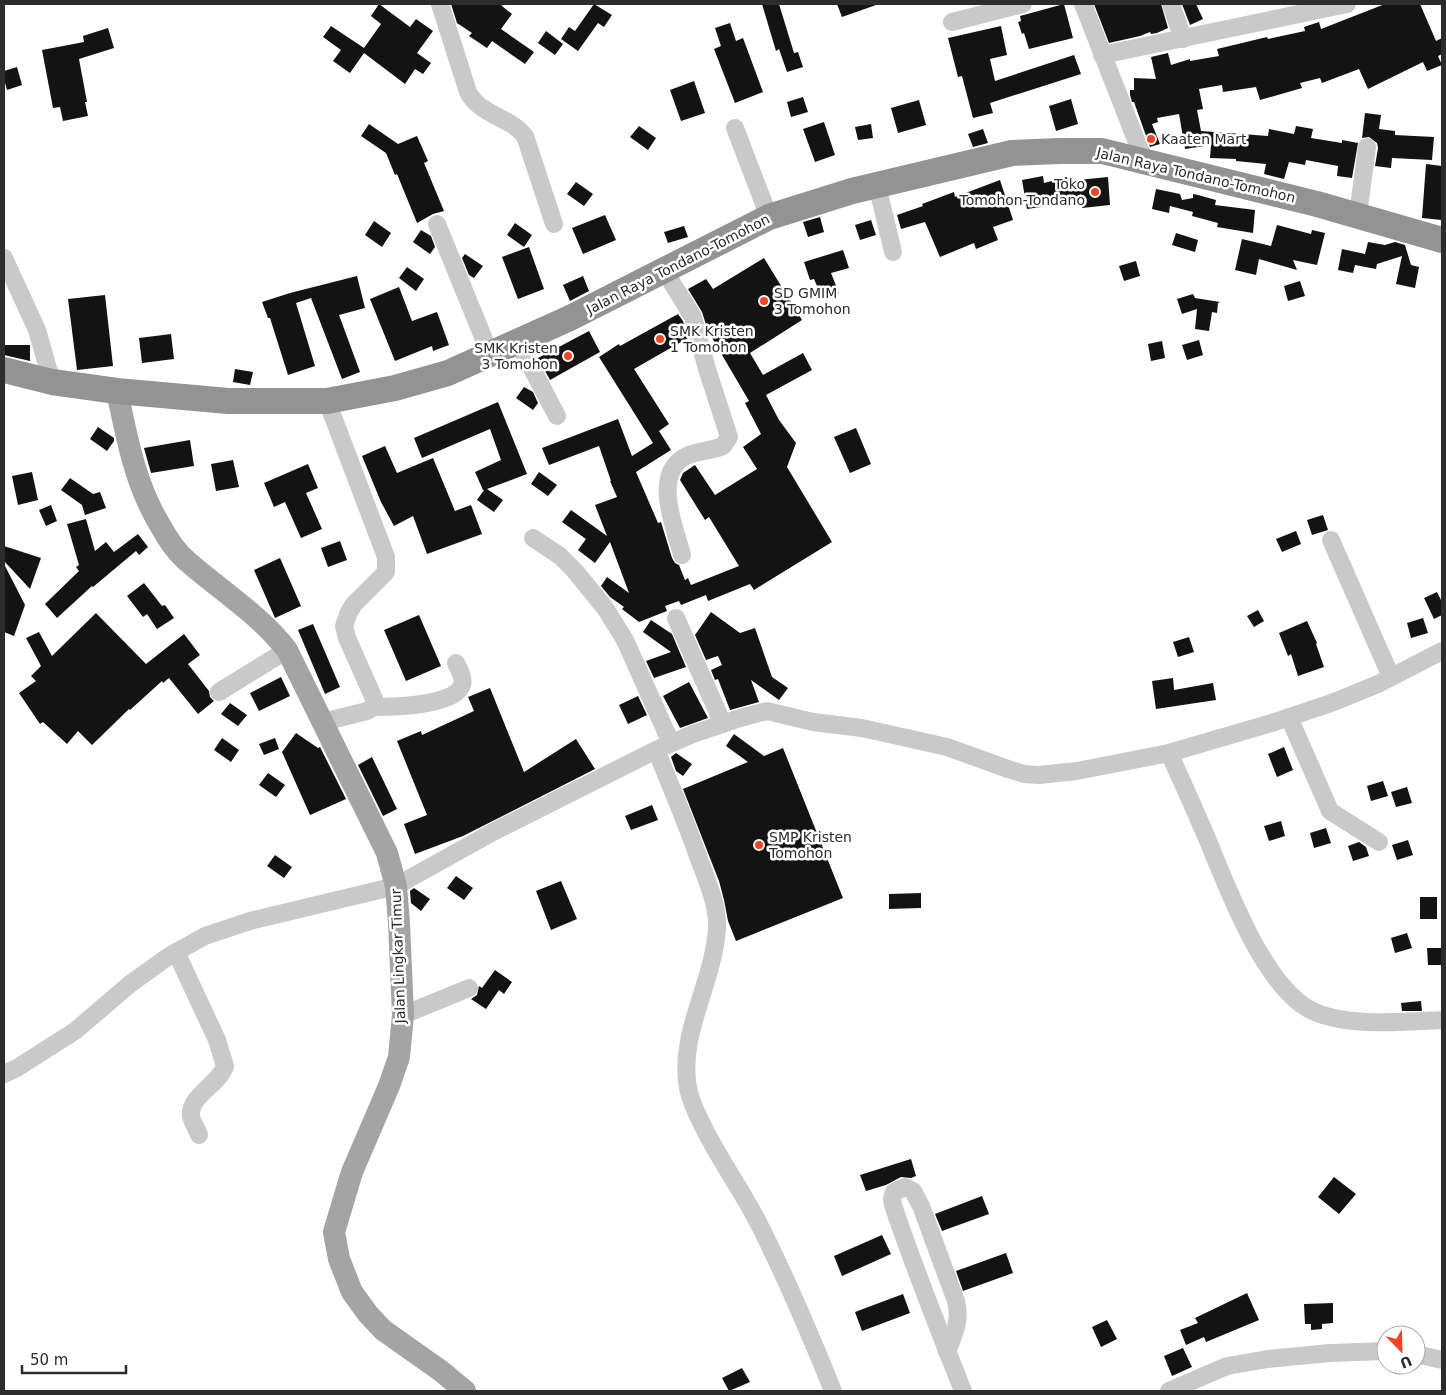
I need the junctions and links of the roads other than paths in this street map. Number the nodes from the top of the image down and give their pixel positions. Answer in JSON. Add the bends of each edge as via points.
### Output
{"nodes":[{"id":1,"x":440,"y":4,"type":"edge"},
{"id":2,"x":1023,"y":4,"type":"edge"},
{"id":3,"x":1083,"y":4,"type":"edge"},
{"id":4,"x":1171,"y":4,"type":"edge"},
{"id":5,"x":1347,"y":4,"type":"edge"},
{"id":6,"x":952,"y":22,"type":"dead end"},
{"id":7,"x":1183,"y":39,"type":"junction"},
{"id":8,"x":1102,"y":55,"type":"junction"},
{"id":9,"x":735,"y":128,"type":"dead end"},
{"id":10,"x":1367,"y":148,"type":"dead end"},
{"id":11,"x":1145,"y":163,"type":"junction"},
{"id":12,"x":877,"y":185,"type":"junction"},
{"id":13,"x":1358,"y":216,"type":"junction"},
{"id":14,"x":769,"y":217,"type":"junction"},
{"id":15,"x":437,"y":224,"type":"dead end"},
{"id":16,"x":554,"y":224,"type":"dead end"},
{"id":17,"x":1442,"y":240,"type":"edge"},
{"id":18,"x":893,"y":252,"type":"dead end"},
{"id":19,"x":4,"y":258,"type":"edge"},
{"id":20,"x":664,"y":270,"type":"junction"},
{"id":21,"x":518,"y":342,"type":"junction"},
{"id":22,"x":490,"y":354,"type":"junction"},
{"id":23,"x":4,"y":370,"type":"edge"},
{"id":24,"x":52,"y":382,"type":"junction"},
{"id":25,"x":117,"y":391,"type":"junction"},
{"id":26,"x":327,"y":401,"type":"junction"},
{"id":27,"x":557,"y":416,"type":"dead end"},
{"id":28,"x":533,"y":538,"type":"dead end"},
{"id":29,"x":1331,"y":540,"type":"dead end"},
{"id":30,"x":682,"y":555,"type":"dead end"},
{"id":31,"x":676,"y":618,"type":"dead end"},
{"id":32,"x":287,"y":650,"type":"junction"},
{"id":33,"x":1442,"y":651,"type":"edge"},
{"id":34,"x":456,"y":663,"type":"dead end"},
{"id":35,"x":1391,"y":678,"type":"junction"},
{"id":36,"x":219,"y":692,"type":"dead end"},
{"id":37,"x":374,"y":706,"type":"junction"},
{"id":38,"x":1289,"y":718,"type":"junction"},
{"id":39,"x":323,"y":722,"type":"junction"},
{"id":40,"x":723,"y":724,"type":"junction"},
{"id":41,"x":663,"y":747,"type":"junction"},
{"id":42,"x":1169,"y":753,"type":"junction"},
{"id":43,"x":1379,"y":842,"type":"dead end"},
{"id":44,"x":396,"y":886,"type":"junction"},
{"id":45,"x":176,"y":952,"type":"junction"},
{"id":46,"x":469,"y":988,"type":"dead end"},
{"id":47,"x":403,"y":1016,"type":"junction"},
{"id":48,"x":1442,"y":1020,"type":"edge"},
{"id":49,"x":4,"y":1074,"type":"edge"},
{"id":50,"x":199,"y":1135,"type":"dead end"},
{"id":51,"x":1376,"y":1351,"type":"edge"},
{"id":52,"x":947,"y":1352,"type":"junction"},
{"id":53,"x":1426,"y":1356,"type":"edge"},
{"id":54,"x":1442,"y":1360,"type":"edge"},
{"id":55,"x":465,"y":1391,"type":"edge"},
{"id":56,"x":833,"y":1391,"type":"edge"},
{"id":57,"x":963,"y":1391,"type":"edge"},
{"id":58,"x":1169,"y":1391,"type":"edge"}],
"edges":[{"from":1,"to":16,"type":"street","via":[[470,97],[480,108],[508,121],[525,136]]},
{"from":2,"to":6,"type":"street"},
{"from":3,"to":8,"type":"street"},
{"from":4,"to":7,"type":"street"},
{"from":5,"to":7,"type":"street"},
{"from":7,"to":8,"type":"street"},
{"from":8,"to":11,"type":"street"},
{"from":9,"to":14,"type":"street"},
{"from":10,"to":13,"type":"street"},
{"from":11,"to":12,"type":"highway","name":"Jalan Raya Tondano-Tomohon","via":[[1102,151],[1012,153]]},
{"from":11,"to":13,"type":"highway","name":"Jalan Raya Tondano-Tomohon"},
{"from":12,"to":14,"type":"highway","name":"Jalan Raya Tondano-Tomohon"},
{"from":12,"to":18,"type":"street"},
{"from":13,"to":17,"type":"highway","name":"Jalan Raya Tondano-Tomohon"},
{"from":14,"to":20,"type":"highway","name":"Jalan Raya Tondano-Tomohon"},
{"from":15,"to":22,"type":"street"},
{"from":19,"to":24,"type":"street","via":[[37,330]]},
{"from":20,"to":21,"type":"highway","name":"Jalan Raya Tondano-Tomohon"},
{"from":20,"to":30,"type":"street","via":[[695,322],[729,437],[723,446],[683,457],[669,474],[669,507]]},
{"from":21,"to":22,"type":"highway","name":"Jalan Raya Tondano-Tomohon"},
{"from":21,"to":27,"type":"street"},
{"from":22,"to":26,"type":"highway","name":"Jalan Raya Tondano-Tomohon","via":[[448,373],[395,388]]},
{"from":23,"to":24,"type":"highway","name":"Jalan Raya Tondano-Tomohon"},
{"from":24,"to":25,"type":"highway","name":"Jalan Raya Tondano-Tomohon"},
{"from":25,"to":26,"type":"highway","name":"Jalan Raya Tondano-Tomohon","via":[[228,401]]},
{"from":25,"to":32,"type":"main road","name":"Jalan Lingkar Timur","via":[[140,487],[170,542],[186,560],[259,620]]},
{"from":26,"to":37,"type":"street","via":[[386,557],[386,572],[354,604],[344,626],[375,701]]},
{"from":28,"to":41,"type":"street","via":[[560,556],[575,571],[605,608],[625,640]]},
{"from":29,"to":35,"type":"street"},
{"from":31,"to":40,"type":"street"},
{"from":32,"to":36,"type":"street"},
{"from":32,"to":39,"type":"main road","name":"Jalan Lingkar Timur"},
{"from":33,"to":35,"type":"street"},
{"from":34,"to":37,"type":"street","via":[[462,686],[456,692],[436,701],[412,706]]},
{"from":35,"to":38,"type":"street"},
{"from":37,"to":39,"type":"street"},
{"from":38,"to":42,"type":"street"},
{"from":38,"to":43,"type":"street","via":[[1330,811]]},
{"from":39,"to":44,"type":"main road","name":"Jalan Lingkar Timur","via":[[387,853]]},
{"from":40,"to":41,"type":"street"},
{"from":40,"to":42,"type":"street","via":[[767,711],[915,739],[1016,772],[1039,775]]},
{"from":41,"to":44,"type":"street","via":[[493,832]]},
{"from":41,"to":56,"type":"street","via":[[716,917],[715,944],[688,1051],[688,1088],[706,1135],[757,1221],[800,1310]]},
{"from":42,"to":48,"type":"street","via":[[1252,941],[1289,994],[1308,1008],[1344,1020],[1389,1023]]},
{"from":44,"to":45,"type":"street","via":[[250,920],[205,936]]},
{"from":44,"to":47,"type":"main road","name":"Jalan Lingkar Timur"},
{"from":45,"to":49,"type":"street","via":[[130,984],[76,1031]]},
{"from":45,"to":50,"type":"street","via":[[217,1040],[225,1066],[218,1079],[193,1104],[191,1116]]},
{"from":46,"to":47,"type":"street"},
{"from":47,"to":55,"type":"main road","name":"Jalan Lingkar Timur","via":[[399,1057],[352,1172],[334,1232],[339,1259],[352,1292],[368,1314],[384,1330]]},
{"from":51,"to":58,"type":"street","via":[[1268,1359],[1227,1366]]},
{"from":52,"to":52,"type":"street","via":[[893,1205],[894,1192],[904,1187],[913,1191],[921,1206],[956,1301],[958,1324]]},
{"from":52,"to":57,"type":"street"},
{"from":53,"to":54,"type":"street"}]}
